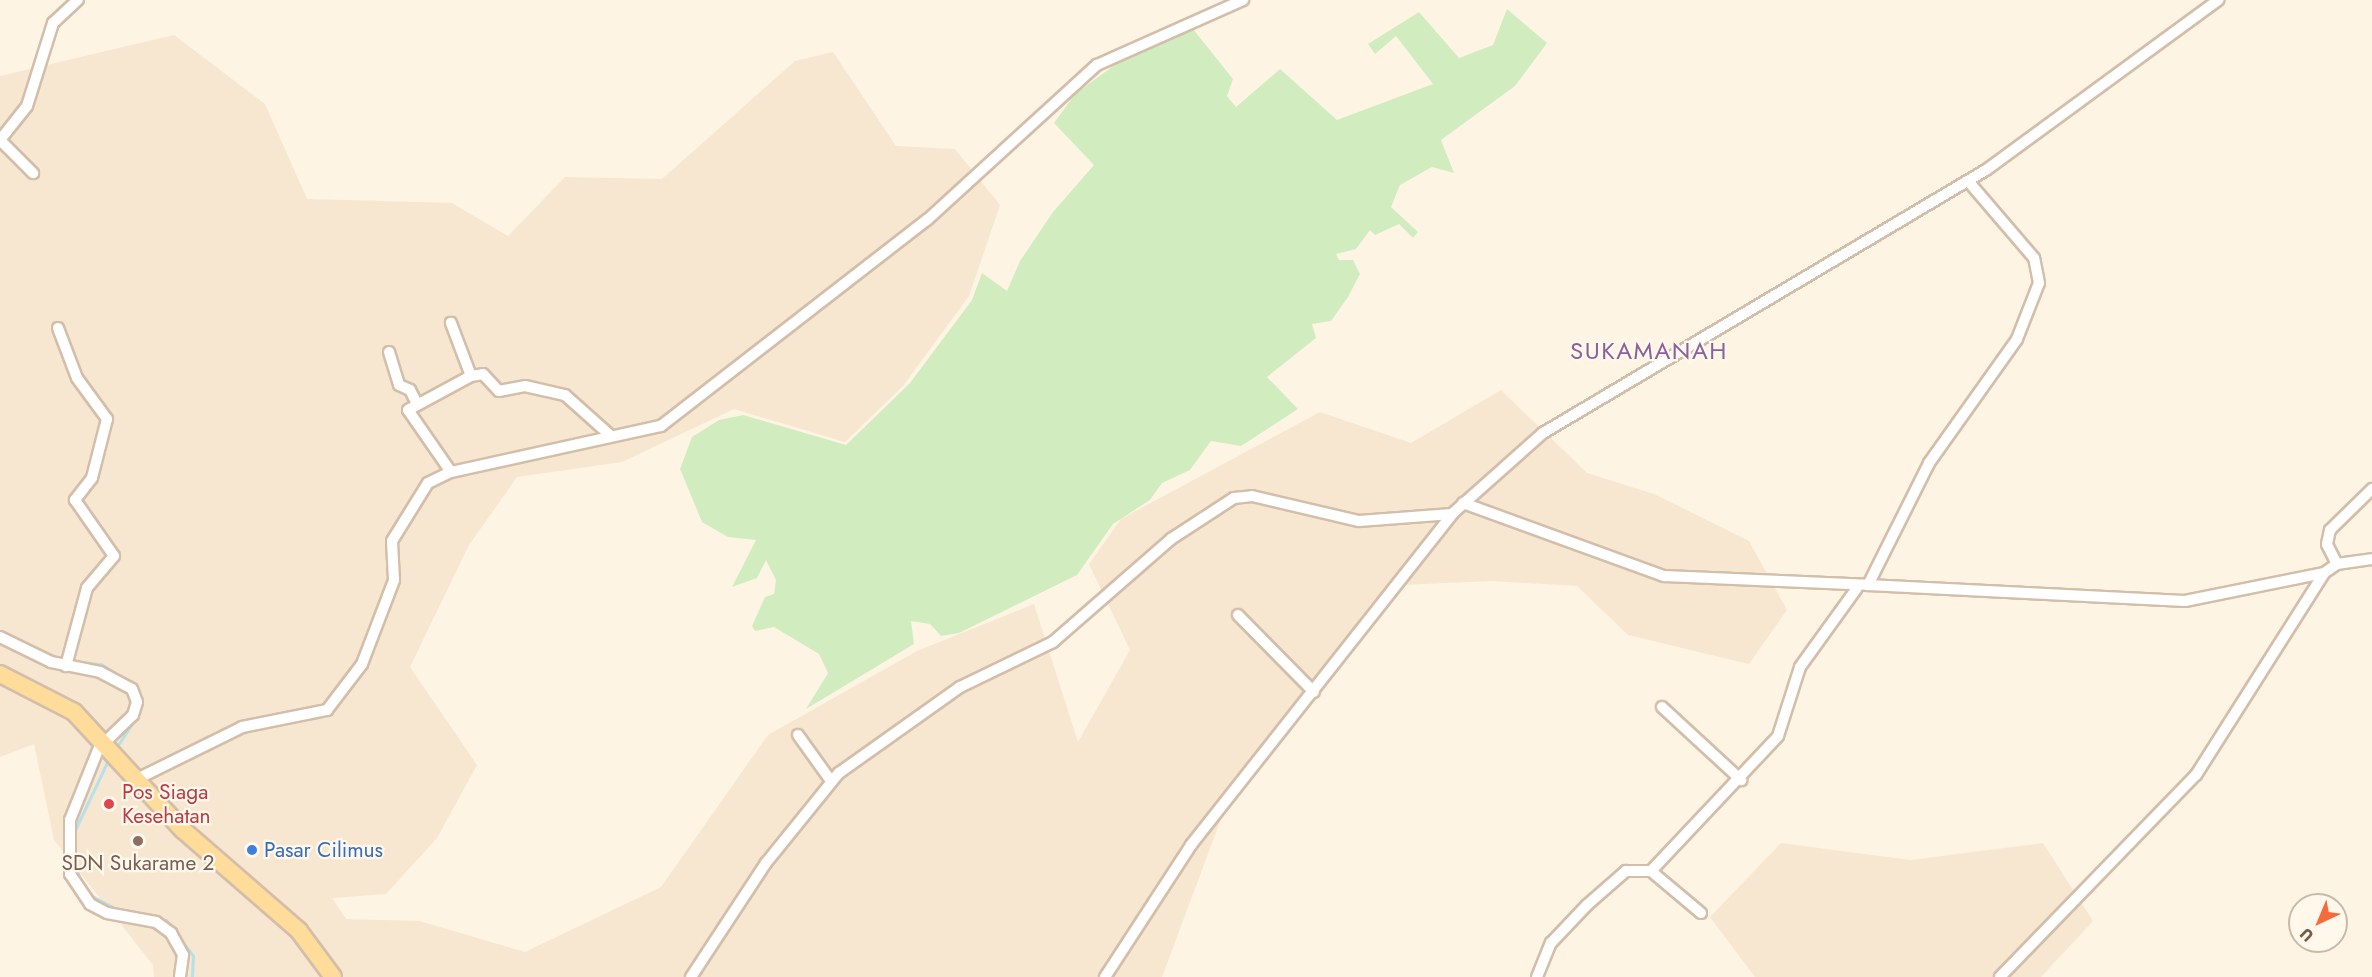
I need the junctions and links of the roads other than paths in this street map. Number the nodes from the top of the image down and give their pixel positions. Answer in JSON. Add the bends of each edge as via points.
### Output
{"nodes":[{"id":1,"x":78,"y":0,"type":"edge"},
{"id":2,"x":1243,"y":0,"type":"edge"},
{"id":3,"x":2218,"y":0,"type":"edge"},
{"id":4,"x":0,"y":140,"type":"edge"},
{"id":5,"x":33,"y":172,"type":"dead end"},
{"id":6,"x":1968,"y":181,"type":"junction"},
{"id":7,"x":451,"y":323,"type":"dead end"},
{"id":8,"x":58,"y":328,"type":"dead end"},
{"id":9,"x":389,"y":352,"type":"dead end"},
{"id":10,"x":471,"y":376,"type":"junction"},
{"id":11,"x":417,"y":404,"type":"junction"},
{"id":12,"x":611,"y":436,"type":"junction"},
{"id":13,"x":451,"y":472,"type":"junction"},
{"id":14,"x":2372,"y":489,"type":"edge"},
{"id":15,"x":1463,"y":503,"type":"junction"},
{"id":16,"x":1452,"y":513,"type":"junction"},
{"id":17,"x":2372,"y":559,"type":"edge"},
{"id":18,"x":2337,"y":564,"type":"junction"},
{"id":19,"x":2324,"y":573,"type":"junction"},
{"id":20,"x":1862,"y":586,"type":"junction"},
{"id":21,"x":1238,"y":615,"type":"dead end"},
{"id":22,"x":0,"y":637,"type":"edge"},
{"id":23,"x":66,"y":665,"type":"junction"},
{"id":24,"x":0,"y":674,"type":"edge"},
{"id":25,"x":1314,"y":692,"type":"junction"},
{"id":26,"x":1662,"y":707,"type":"dead end"},
{"id":27,"x":798,"y":735,"type":"dead end"},
{"id":28,"x":105,"y":742,"type":"junction"},
{"id":29,"x":137,"y":779,"type":"junction"},
{"id":30,"x":1741,"y":780,"type":"junction"},
{"id":31,"x":831,"y":781,"type":"junction"},
{"id":32,"x":1651,"y":872,"type":"junction"},
{"id":33,"x":1701,"y":913,"type":"dead end"},
{"id":34,"x":180,"y":977,"type":"edge"},
{"id":35,"x":333,"y":977,"type":"edge"},
{"id":36,"x":691,"y":977,"type":"edge"},
{"id":37,"x":1105,"y":977,"type":"edge"},
{"id":38,"x":1537,"y":977,"type":"edge"},
{"id":39,"x":2000,"y":977,"type":"edge"}],
"edges":[{"from":1,"to":4,"type":"street","via":[[53,23],[27,106]]},
{"from":2,"to":12,"type":"street","via":[[1111,54],[927,220],[710,392],[661,426]]},
{"from":3,"to":6,"type":"street"},
{"from":4,"to":5,"type":"street"},
{"from":6,"to":15,"type":"street","via":[[1543,434]]},
{"from":6,"to":20,"type":"street","via":[[2034,258],[2039,283],[2017,339],[1929,463]]},
{"from":7,"to":10,"type":"street"},
{"from":8,"to":23,"type":"street","via":[[77,378],[107,418],[92,478],[75,500],[114,556],[87,588]]},
{"from":9,"to":11,"type":"street","via":[[399,385],[410,390]]},
{"from":10,"to":11,"type":"street"},
{"from":10,"to":12,"type":"street","via":[[483,374],[499,391],[525,386],[565,395]]},
{"from":11,"to":13,"type":"street","via":[[408,412]]},
{"from":12,"to":13,"type":"street"},
{"from":13,"to":29,"type":"street","via":[[421,490],[396,529],[394,580],[385,610],[362,664],[327,710],[242,727]]},
{"from":14,"to":18,"type":"street","via":[[2327,537]]},
{"from":15,"to":16,"type":"street"},
{"from":15,"to":20,"type":"street","via":[[1664,576]]},
{"from":16,"to":25,"type":"street"},
{"from":16,"to":31,"type":"street","via":[[1369,522],[1252,496],[1234,498],[1171,539],[1053,642],[960,687]]},
{"from":17,"to":18,"type":"street"},
{"from":18,"to":19,"type":"street"},
{"from":19,"to":20,"type":"street","via":[[2185,601]]},
{"from":19,"to":39,"type":"street","via":[[2196,775]]},
{"from":20,"to":30,"type":"street","via":[[1800,667],[1778,736]]},
{"from":21,"to":25,"type":"street"},
{"from":22,"to":23,"type":"street"},
{"from":23,"to":28,"type":"street","via":[[100,672],[136,694],[133,715]]},
{"from":24,"to":28,"type":"main road","via":[[63,704]]},
{"from":25,"to":37,"type":"street","via":[[1191,845]]},
{"from":26,"to":30,"type":"street"},
{"from":27,"to":31,"type":"street"},
{"from":28,"to":29,"type":"main road"},
{"from":28,"to":34,"type":"street","via":[[70,820],[70,874],[90,904],[107,913],[156,922],[171,933],[183,955]]},
{"from":29,"to":35,"type":"main road","via":[[183,830],[299,931]]},
{"from":30,"to":32,"type":"street"},
{"from":31,"to":36,"type":"street","via":[[766,863]]},
{"from":32,"to":33,"type":"street"},
{"from":32,"to":38,"type":"street","via":[[1626,871],[1587,905],[1551,943]]}]}
